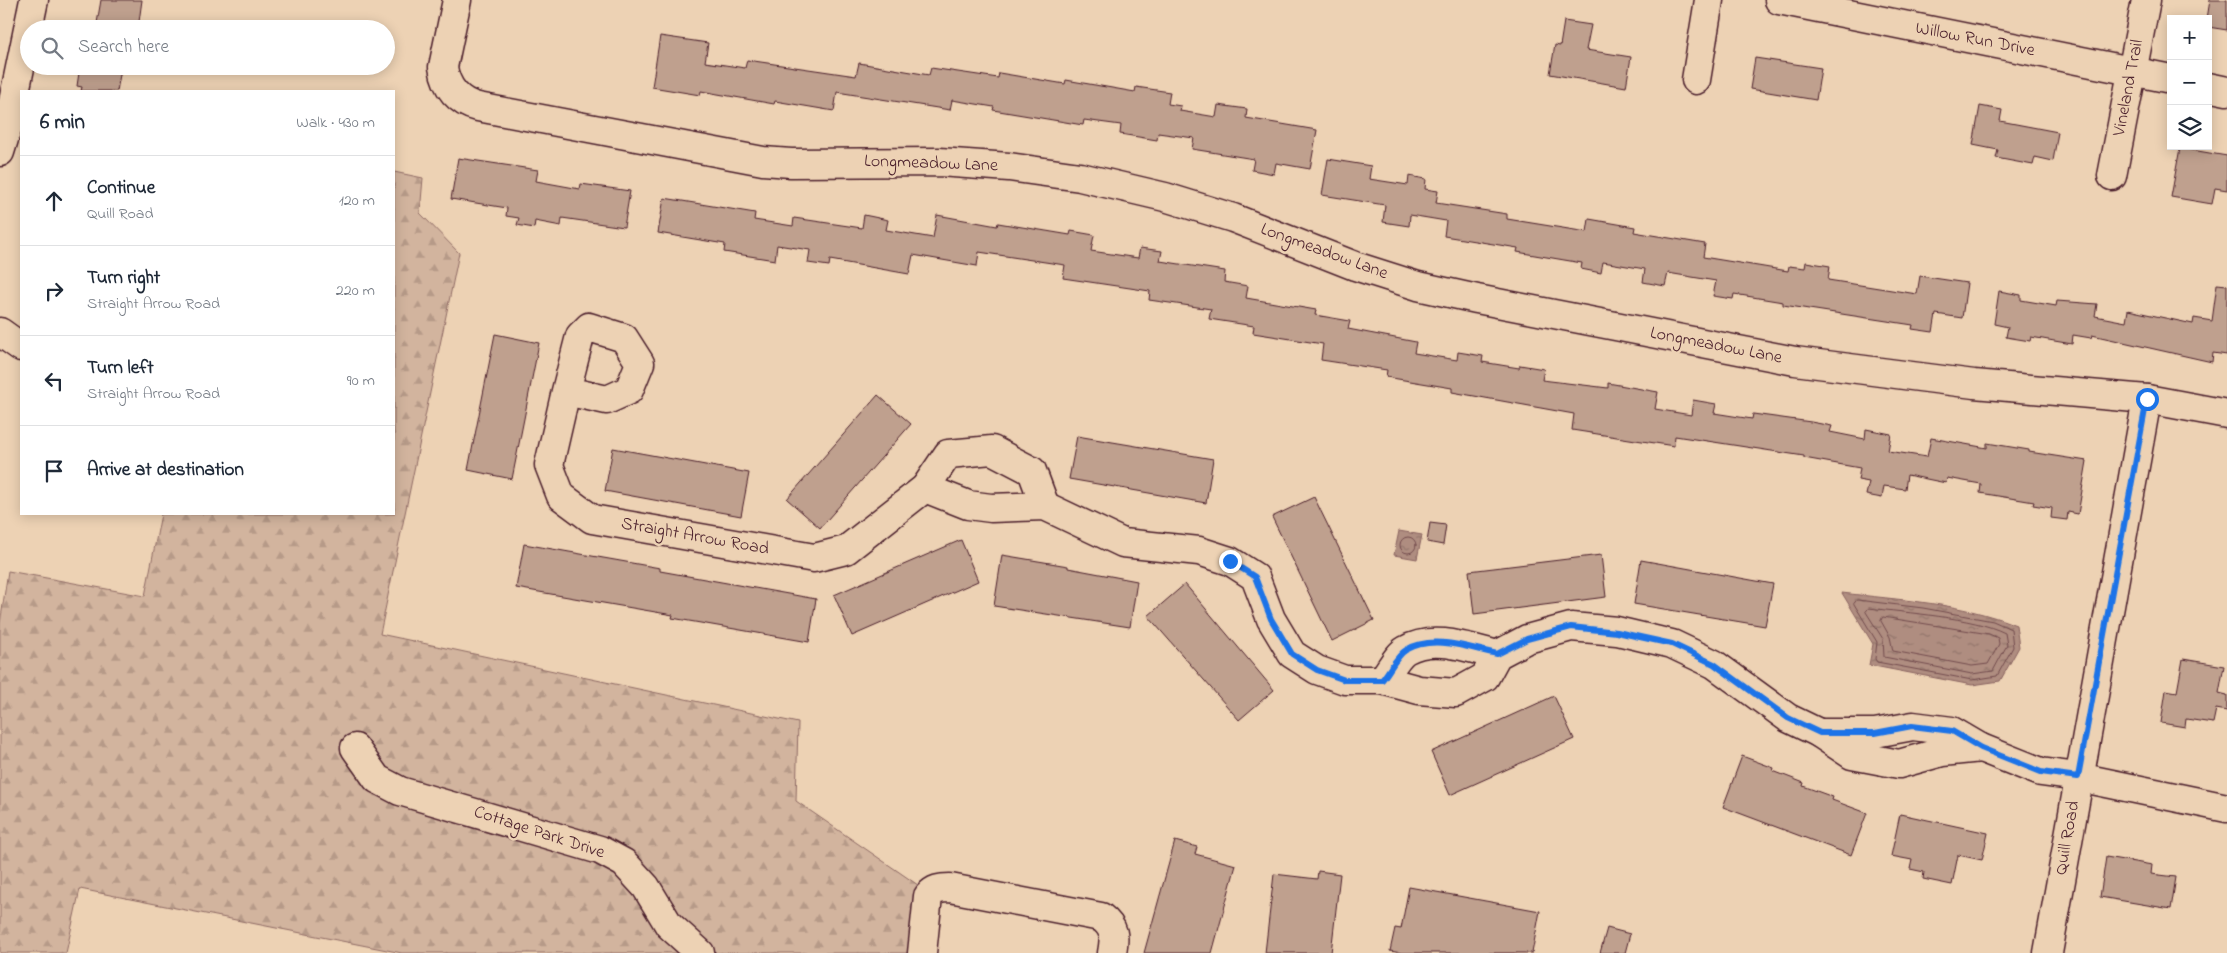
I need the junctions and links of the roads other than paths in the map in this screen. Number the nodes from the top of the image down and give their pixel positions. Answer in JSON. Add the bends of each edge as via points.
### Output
{"nodes":[{"id":1,"x":34,"y":0,"type":"edge"},
{"id":2,"x":458,"y":0,"type":"edge"},
{"id":3,"x":1709,"y":0,"type":"edge"},
{"id":4,"x":1779,"y":0,"type":"edge"},
{"id":5,"x":2146,"y":0,"type":"edge"},
{"id":6,"x":30,"y":20,"type":"edge"},
{"id":7,"x":20,"y":68,"type":"edge"},
{"id":8,"x":2131,"y":71,"type":"junction"},
{"id":9,"x":2167,"y":78,"type":"edge"},
{"id":10,"x":1696,"y":80,"type":"dead end"},
{"id":11,"x":2212,"y":88,"type":"edge"},
{"id":12,"x":2227,"y":91,"type":"edge"},
{"id":13,"x":0,"y":152,"type":"edge"},
{"id":14,"x":2112,"y":176,"type":"dead end"},
{"id":15,"x":0,"y":332,"type":"edge"},
{"id":16,"x":20,"y":345,"type":"edge"},
{"id":17,"x":566,"y":391,"type":"dead end"},
{"id":18,"x":2147,"y":399,"type":"junction"},
{"id":19,"x":2227,"y":414,"type":"edge"},
{"id":20,"x":925,"y":488,"type":"junction"},
{"id":21,"x":1046,"y":506,"type":"junction"},
{"id":22,"x":1497,"y":654,"type":"junction"},
{"id":23,"x":1382,"y":680,"type":"junction"},
{"id":24,"x":355,"y":748,"type":"dead end"},
{"id":25,"x":2078,"y":777,"type":"junction"},
{"id":26,"x":2227,"y":808,"type":"edge"},
{"id":27,"x":700,"y":953,"type":"edge"},
{"id":28,"x":922,"y":953,"type":"edge"},
{"id":29,"x":1112,"y":953,"type":"edge"},
{"id":30,"x":2048,"y":953,"type":"edge"}],
"edges":[{"from":1,"to":6,"type":"street"},
{"from":2,"to":18,"type":"street","name":"Longmeadow Lane","via":[[443,67],[455,94],[478,107],[763,161],[939,162],[1080,177],[1165,197],[1233,218],[1355,266],[1418,286],[1477,299],[1794,361],[1955,382]]},
{"from":3,"to":10,"type":"street"},
{"from":4,"to":8,"type":"street","name":"Willow Run Drive"},
{"from":5,"to":8,"type":"street","name":"Vineland Trail"},
{"from":7,"to":13,"type":"street"},
{"from":8,"to":9,"type":"street","name":"Willow Run Drive"},
{"from":8,"to":14,"type":"street","name":"Vineland Trail"},
{"from":11,"to":12,"type":"street"},
{"from":15,"to":16,"type":"street"},
{"from":17,"to":20,"type":"street","name":"Straight Arrow Road","via":[[548,465],[561,496],[592,519],[814,558],[846,550]]},
{"from":18,"to":19,"type":"street","name":"Longmeadow Lane"},
{"from":18,"to":25,"type":"street","name":"Quill Road"},
{"from":20,"to":21,"type":"street","via":[[968,505],[991,508]]},
{"from":20,"to":21,"type":"street","name":"Straight Arrow Road","via":[[948,454],[992,450],[1032,471]]},
{"from":21,"to":23,"type":"street","via":[[1123,543],[1200,551],[1230,561],[1255,577],[1271,619],[1292,654],[1317,670],[1345,680]]},
{"from":22,"to":23,"type":"street","via":[[1431,642],[1405,650]]},
{"from":22,"to":23,"type":"street","via":[[1485,677],[1456,693],[1419,690]]},
{"from":22,"to":25,"type":"street","via":[[1527,639],[1571,627],[1617,632],[1672,644],[1714,664],[1788,718],[1820,733],[1875,733],[1912,726],[1952,731],[1981,748],[2041,772]]},
{"from":24,"to":27,"type":"street","name":"Cottage Park Drive","via":[[377,780],[400,791],[600,850],[624,863],[646,887],[668,925]]},
{"from":25,"to":26,"type":"street"},
{"from":25,"to":30,"type":"street","name":"Quill Road"},
{"from":28,"to":29,"type":"street","via":[[928,896],[932,891],[950,888],[1101,917],[1110,924],[1115,936]]}]}
